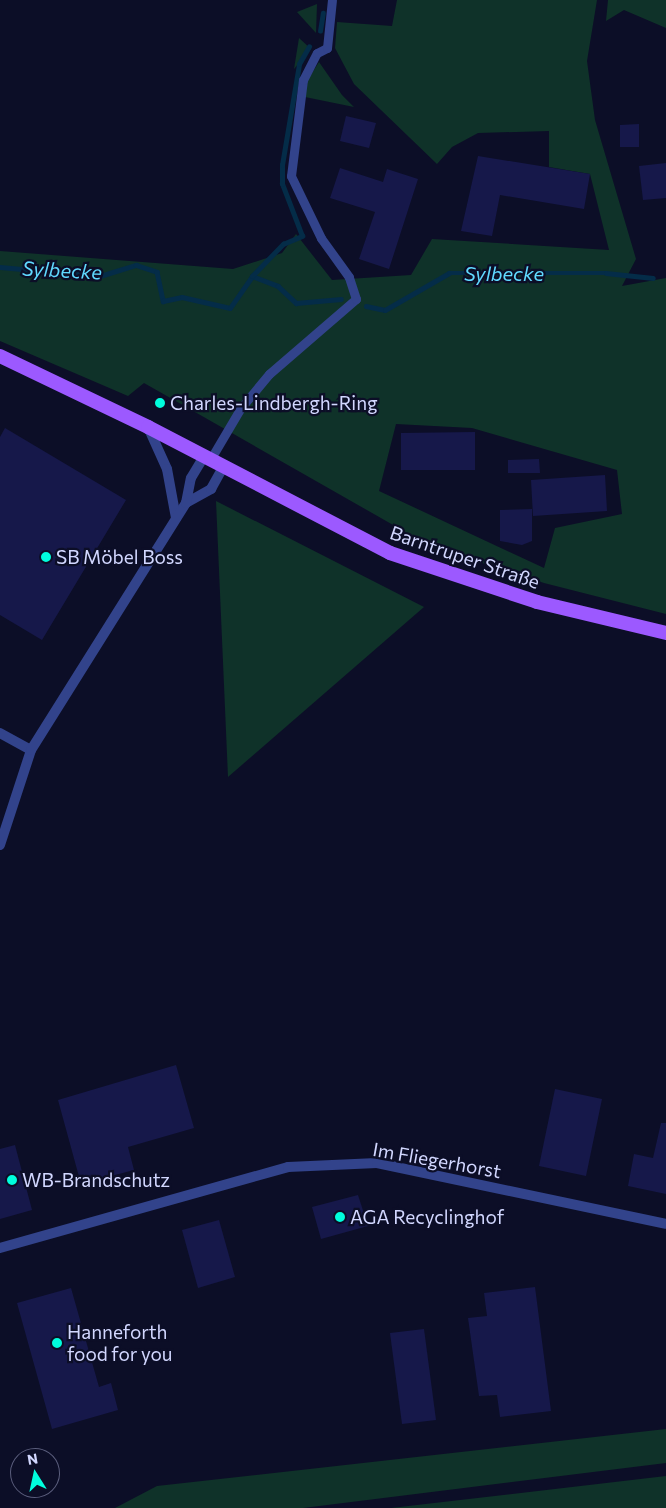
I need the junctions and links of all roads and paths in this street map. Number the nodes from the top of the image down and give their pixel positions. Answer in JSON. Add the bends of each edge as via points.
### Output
{"nodes":[{"id":1,"x":332,"y":0,"type":"edge"},
{"id":2,"x":0,"y":356,"type":"edge"},
{"id":3,"x":148,"y":427,"type":"junction"},
{"id":4,"x":207,"y":458,"type":"junction"},
{"id":5,"x":223,"y":467,"type":"junction"},
{"id":6,"x":186,"y":503,"type":"junction"},
{"id":7,"x":176,"y":518,"type":"junction"},
{"id":8,"x":666,"y":632,"type":"edge"},
{"id":9,"x":0,"y":733,"type":"edge"},
{"id":10,"x":31,"y":750,"type":"junction"},
{"id":11,"x":0,"y":845,"type":"edge"},
{"id":12,"x":666,"y":1224,"type":"edge"},
{"id":13,"x":0,"y":1248,"type":"edge"}],
"edges":[{"from":1,"to":4,"type":"lane","via":[[327,48],[317,53],[303,80],[291,176],[321,238],[349,277],[356,299],[269,374],[240,409]]},
{"from":2,"to":3,"type":"main road","name":"Barntruper Straße"},
{"from":3,"to":4,"type":"main road","name":"Barntruper Straße"},
{"from":3,"to":7,"type":"street","via":[[167,469]]},
{"from":4,"to":5,"type":"main road","name":"Barntruper Straße"},
{"from":4,"to":6,"type":"street","via":[[191,478]]},
{"from":5,"to":6,"type":"street","via":[[211,489]]},
{"from":5,"to":8,"type":"main road","name":"Barntruper Straße","via":[[390,554],[445,575]]},
{"from":6,"to":7,"type":"street"},
{"from":7,"to":10,"type":"street"},
{"from":9,"to":10,"type":"street"},
{"from":10,"to":11,"type":"street"},
{"from":12,"to":13,"type":"street","name":"Im Fliegerhorst","via":[[377,1163],[288,1167]]}]}
